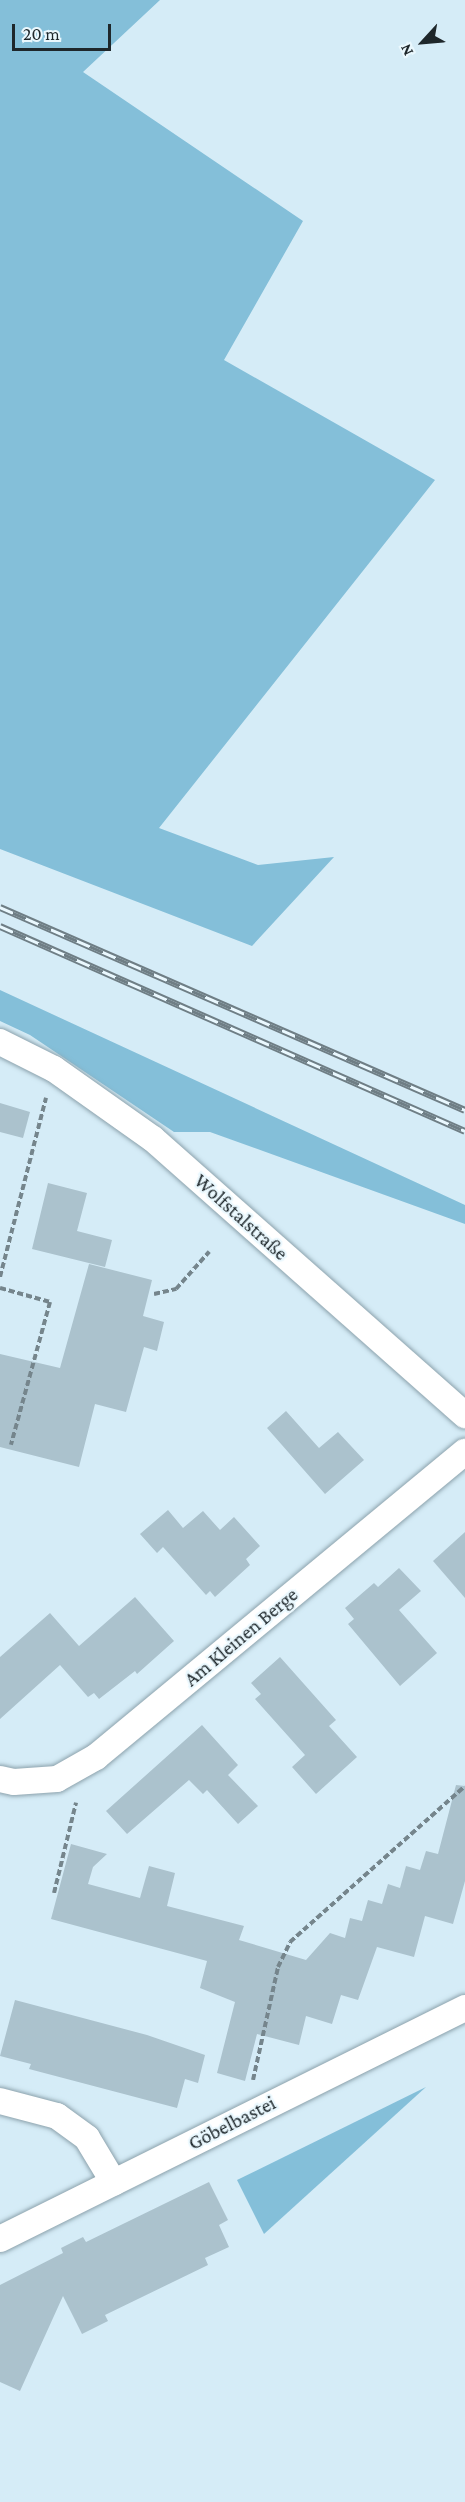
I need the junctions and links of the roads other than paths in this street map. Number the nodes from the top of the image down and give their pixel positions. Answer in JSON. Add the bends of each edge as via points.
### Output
{"nodes":[{"id":1,"x":0,"y":1042,"type":"edge"},
{"id":2,"x":465,"y":1415,"type":"edge"},
{"id":3,"x":465,"y":1452,"type":"edge"},
{"id":4,"x":0,"y":1779,"type":"edge"},
{"id":5,"x":465,"y":2008,"type":"edge"},
{"id":6,"x":0,"y":2101,"type":"edge"},
{"id":7,"x":114,"y":2183,"type":"junction"},
{"id":8,"x":0,"y":2239,"type":"edge"}],
"edges":[{"from":1,"to":2,"type":"street","name":"Wolfstalstraße","via":[[54,1069],[153,1139]]},
{"from":3,"to":4,"type":"street","name":"Am Kleinen Berge","via":[[96,1757],[57,1779]]},
{"from":5,"to":7,"type":"street","name":"Göbelbastei"},
{"from":6,"to":7,"type":"street","via":[[57,2116],[87,2138]]},
{"from":7,"to":8,"type":"street","name":"Göbelbastei"}]}
